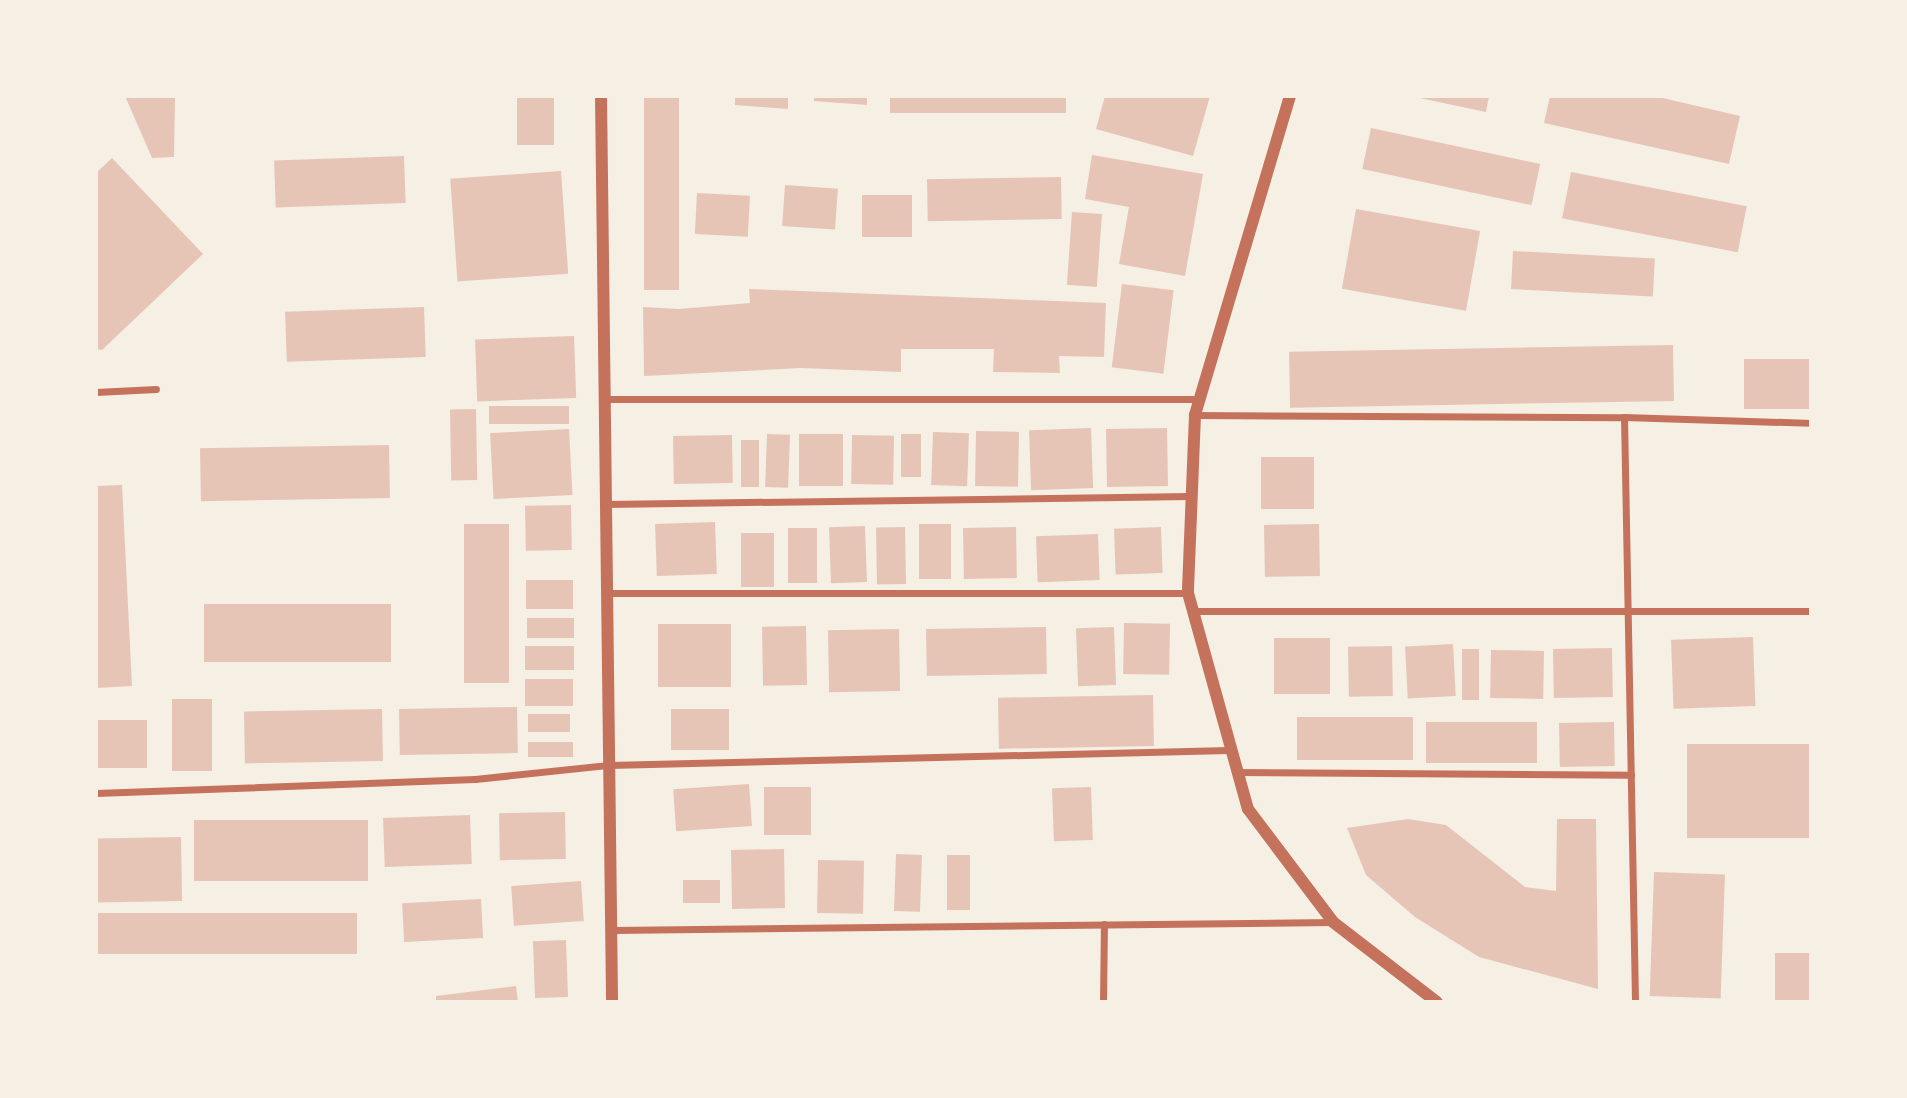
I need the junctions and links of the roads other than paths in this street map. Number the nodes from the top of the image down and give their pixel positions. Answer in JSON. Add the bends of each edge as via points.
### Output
{"nodes":[{"id":1,"x":601,"y":96,"type":"edge"},
{"id":2,"x":1290,"y":96,"type":"edge"},
{"id":3,"x":156,"y":389,"type":"dead end"},
{"id":4,"x":96,"y":392,"type":"edge"},
{"id":5,"x":605,"y":399,"type":"junction"},
{"id":6,"x":1199,"y":399,"type":"junction"},
{"id":7,"x":1195,"y":415,"type":"junction"},
{"id":8,"x":1624,"y":417,"type":"junction"},
{"id":9,"x":1811,"y":423,"type":"edge"},
{"id":10,"x":1191,"y":496,"type":"junction"},
{"id":11,"x":606,"y":504,"type":"junction"},
{"id":12,"x":607,"y":593,"type":"junction"},
{"id":13,"x":1188,"y":593,"type":"junction"},
{"id":14,"x":1628,"y":609,"type":"junction"},
{"id":15,"x":1192,"y":611,"type":"junction"},
{"id":16,"x":1811,"y":611,"type":"edge"},
{"id":17,"x":1229,"y":750,"type":"junction"},
{"id":18,"x":610,"y":765,"type":"junction"},
{"id":19,"x":1236,"y":772,"type":"junction"},
{"id":20,"x":1631,"y":775,"type":"junction"},
{"id":21,"x":96,"y":793,"type":"edge"},
{"id":22,"x":1333,"y":922,"type":"junction"},
{"id":23,"x":1104,"y":924,"type":"junction"},
{"id":24,"x":612,"y":930,"type":"junction"},
{"id":25,"x":612,"y":1002,"type":"edge"},
{"id":26,"x":1103,"y":1002,"type":"edge"},
{"id":27,"x":1437,"y":1002,"type":"edge"},
{"id":28,"x":1635,"y":1002,"type":"edge"}],
"edges":[{"from":1,"to":5,"type":"street"},
{"from":2,"to":6,"type":"street"},
{"from":3,"to":4,"type":"street"},
{"from":5,"to":6,"type":"street"},
{"from":5,"to":11,"type":"street"},
{"from":6,"to":7,"type":"street"},
{"from":7,"to":8,"type":"street"},
{"from":7,"to":10,"type":"street"},
{"from":8,"to":9,"type":"street"},
{"from":8,"to":14,"type":"street"},
{"from":10,"to":11,"type":"street"},
{"from":10,"to":13,"type":"street"},
{"from":11,"to":12,"type":"street"},
{"from":12,"to":13,"type":"street"},
{"from":12,"to":18,"type":"street"},
{"from":13,"to":15,"type":"street"},
{"from":14,"to":15,"type":"street"},
{"from":14,"to":16,"type":"street"},
{"from":14,"to":20,"type":"street"},
{"from":15,"to":17,"type":"street"},
{"from":17,"to":18,"type":"street"},
{"from":17,"to":19,"type":"street"},
{"from":18,"to":21,"type":"street","via":[[475,779]]},
{"from":18,"to":24,"type":"street"},
{"from":19,"to":20,"type":"street"},
{"from":19,"to":22,"type":"street","via":[[1248,809]]},
{"from":20,"to":28,"type":"street"},
{"from":22,"to":23,"type":"street"},
{"from":22,"to":27,"type":"street"},
{"from":23,"to":24,"type":"street"},
{"from":23,"to":26,"type":"street"},
{"from":24,"to":25,"type":"street"}]}
